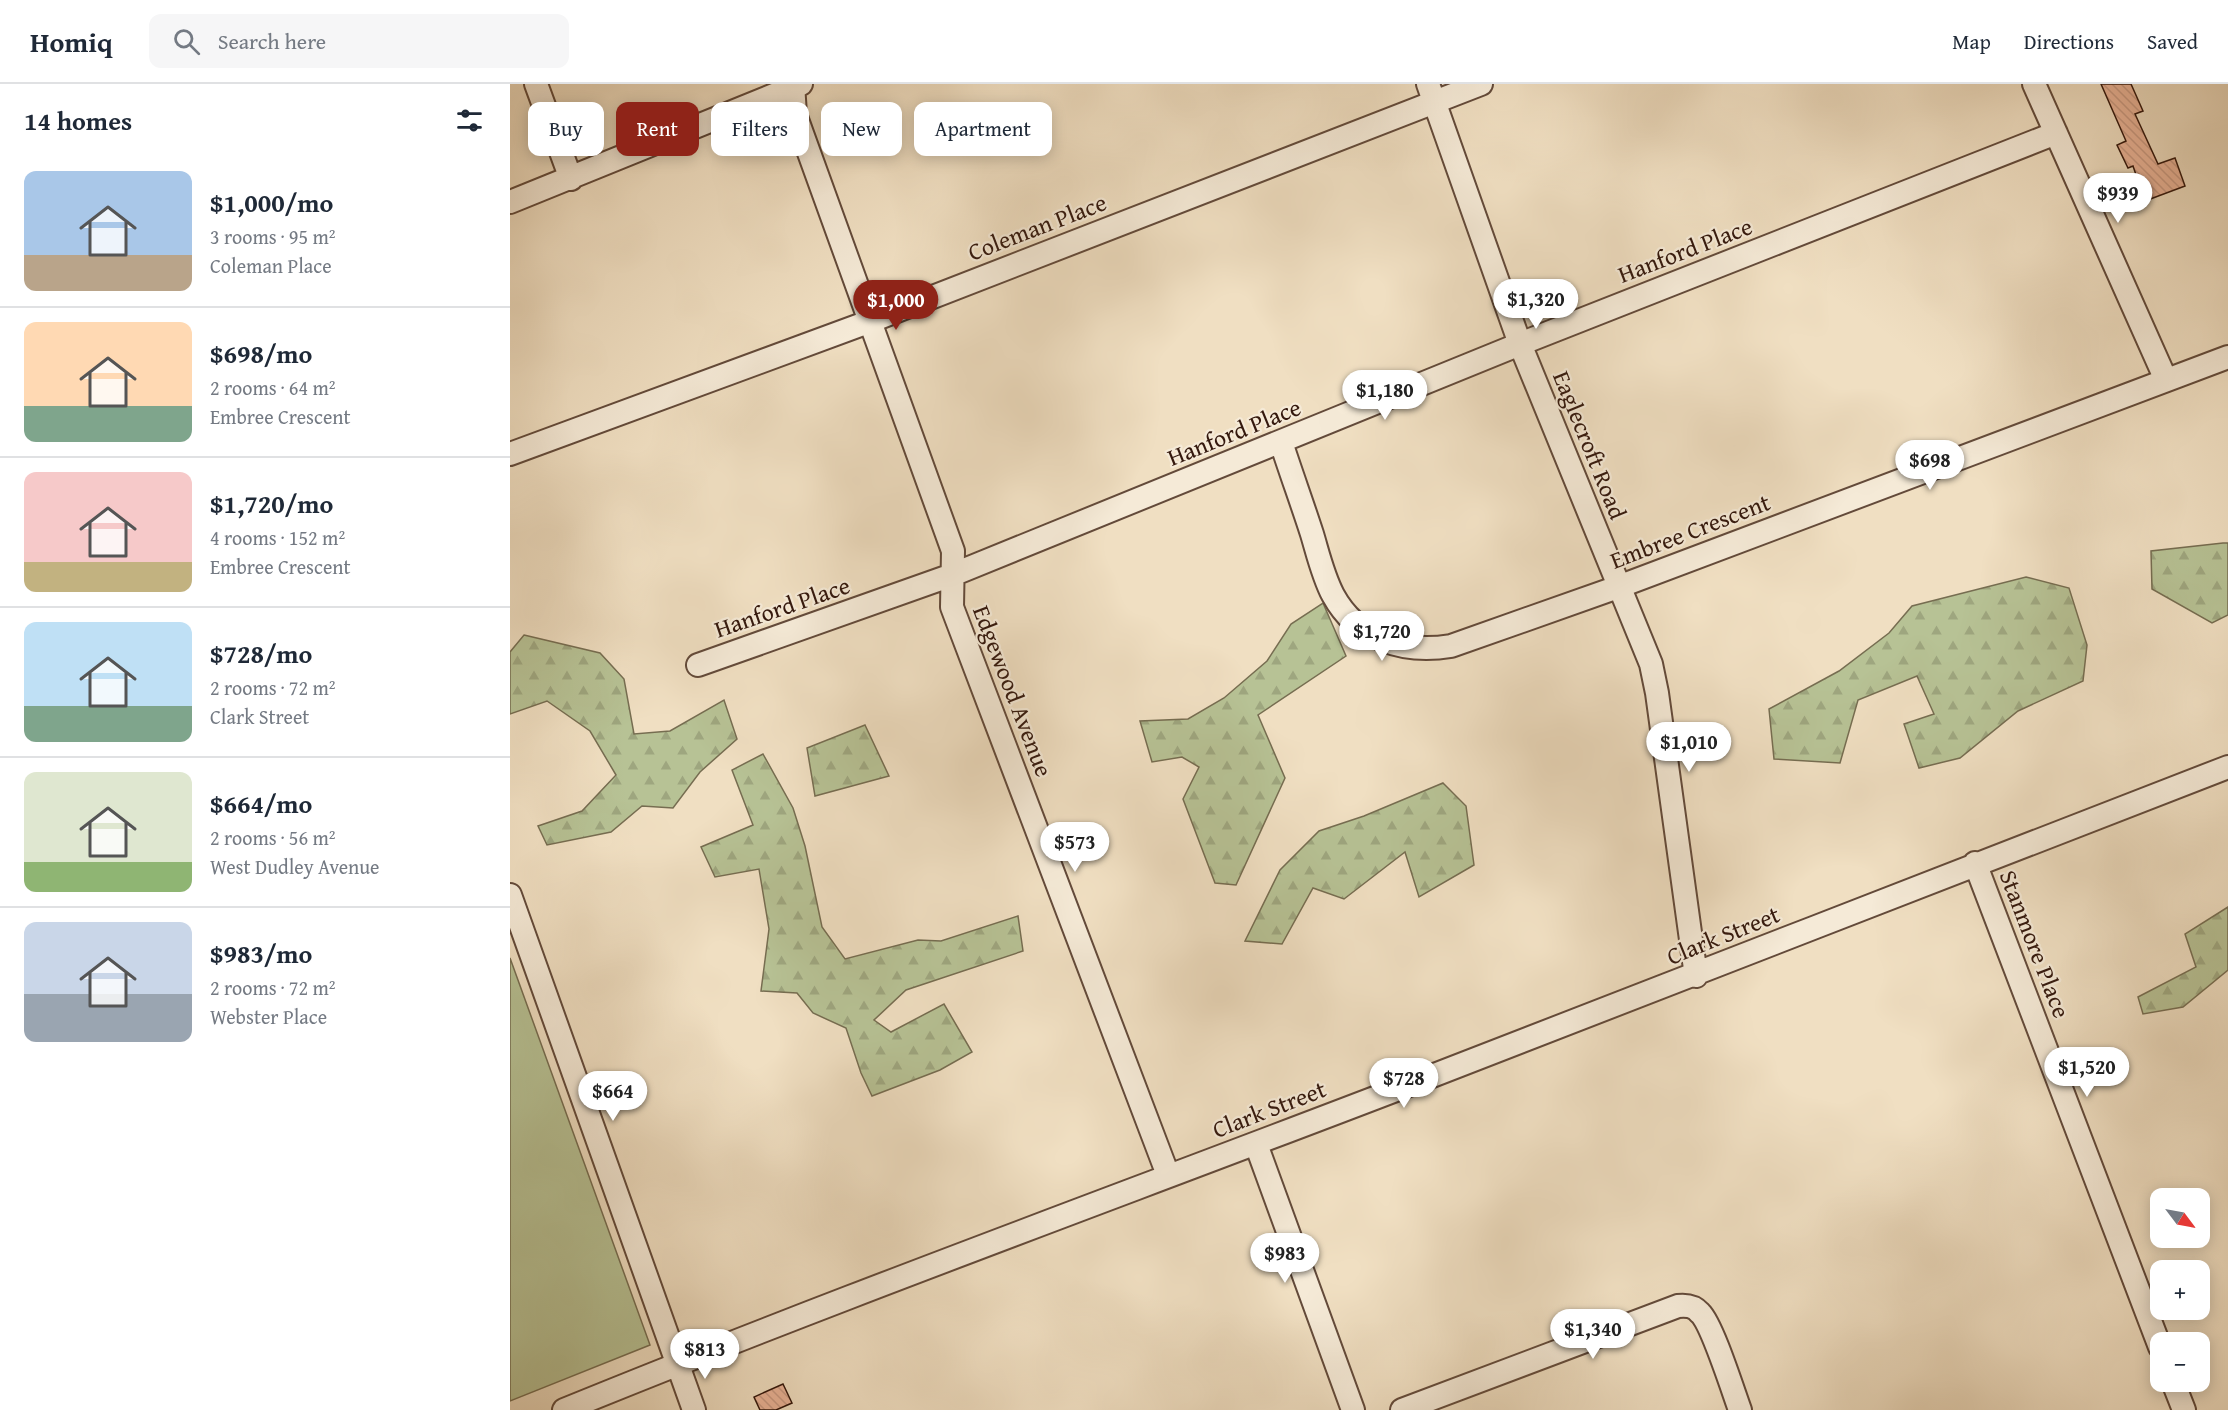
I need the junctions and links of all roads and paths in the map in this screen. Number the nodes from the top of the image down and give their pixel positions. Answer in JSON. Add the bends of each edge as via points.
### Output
{"nodes":[{"id":1,"x":536,"y":84,"type":"edge"},
{"id":2,"x":1481,"y":84,"type":"edge"},
{"id":3,"x":2034,"y":84,"type":"edge"},
{"id":4,"x":796,"y":85,"type":"edge"},
{"id":5,"x":1431,"y":93,"type":"edge"},
{"id":6,"x":2056,"y":133,"type":"junction"},
{"id":7,"x":571,"y":179,"type":"junction"},
{"id":8,"x":510,"y":202,"type":"edge"},
{"id":9,"x":871,"y":321,"type":"junction"},
{"id":10,"x":1520,"y":344,"type":"junction"},
{"id":11,"x":2228,"y":357,"type":"edge"},
{"id":12,"x":2166,"y":380,"type":"junction"},
{"id":13,"x":1281,"y":442,"type":"junction"},
{"id":14,"x":510,"y":454,"type":"edge"},
{"id":15,"x":952,"y":575,"type":"junction"},
{"id":16,"x":1618,"y":587,"type":"junction"},
{"id":17,"x":698,"y":665,"type":"dead end"},
{"id":18,"x":2228,"y":767,"type":"edge"},
{"id":19,"x":1975,"y":863,"type":"junction"},
{"id":20,"x":510,"y":894,"type":"edge"},
{"id":21,"x":1696,"y":976,"type":"junction"},
{"id":22,"x":1256,"y":1144,"type":"junction"},
{"id":23,"x":1168,"y":1175,"type":"junction"},
{"id":24,"x":2154,"y":1332,"type":"edge"},
{"id":25,"x":678,"y":1364,"type":"junction"},
{"id":26,"x":2177,"y":1392,"type":"edge"},
{"id":27,"x":564,"y":1410,"type":"edge"},
{"id":28,"x":694,"y":1410,"type":"edge"},
{"id":29,"x":1353,"y":1410,"type":"edge"},
{"id":30,"x":1402,"y":1410,"type":"edge"},
{"id":31,"x":1740,"y":1410,"type":"edge"},
{"id":32,"x":2184,"y":1410,"type":"edge"}],
"edges":[{"from":1,"to":7,"type":"street"},
{"from":2,"to":5,"type":"street","name":"Coleman Place"},
{"from":3,"to":6,"type":"street"},
{"from":4,"to":7,"type":"street"},
{"from":4,"to":9,"type":"street","name":"Edgewood Avenue","via":[[795,114]]},
{"from":5,"to":9,"type":"street","name":"Coleman Place"},
{"from":5,"to":10,"type":"street","name":"Eaglecroft Road"},
{"from":6,"to":10,"type":"street","name":"Hanford Place"},
{"from":6,"to":12,"type":"street"},
{"from":7,"to":8,"type":"street"},
{"from":9,"to":14,"type":"street","name":"Coleman Place"},
{"from":9,"to":15,"type":"street","name":"Edgewood Avenue","via":[[953,551]]},
{"from":10,"to":13,"type":"street","name":"Hanford Place"},
{"from":10,"to":16,"type":"street","name":"Eaglecroft Road"},
{"from":11,"to":12,"type":"street","name":"Embree Crescent"},
{"from":12,"to":16,"type":"street","name":"Embree Crescent"},
{"from":13,"to":15,"type":"street","name":"Hanford Place"},
{"from":13,"to":16,"type":"street","name":"Embree Crescent","via":[[1333,594],[1360,627],[1388,643],[1408,649],[1451,646]]},
{"from":15,"to":17,"type":"street","name":"Hanford Place"},
{"from":15,"to":23,"type":"street","name":"Edgewood Avenue","via":[[952,607]]},
{"from":16,"to":21,"type":"street","name":"Eaglecroft Road","via":[[1651,664],[1657,693]]},
{"from":18,"to":19,"type":"street","name":"Clark Street"},
{"from":19,"to":21,"type":"street","name":"Clark Street"},
{"from":19,"to":24,"type":"street","name":"Stanmore Place"},
{"from":20,"to":25,"type":"street"},
{"from":21,"to":22,"type":"street","name":"Clark Street"},
{"from":22,"to":23,"type":"street","name":"Clark Street"},
{"from":22,"to":29,"type":"street"},
{"from":23,"to":25,"type":"street","name":"Clark Street"},
{"from":25,"to":27,"type":"street","name":"Clark Street"},
{"from":25,"to":28,"type":"street"},
{"from":26,"to":32,"type":"street"},
{"from":30,"to":31,"type":"street","via":[[1678,1306],[1692,1307],[1705,1318]]}]}
